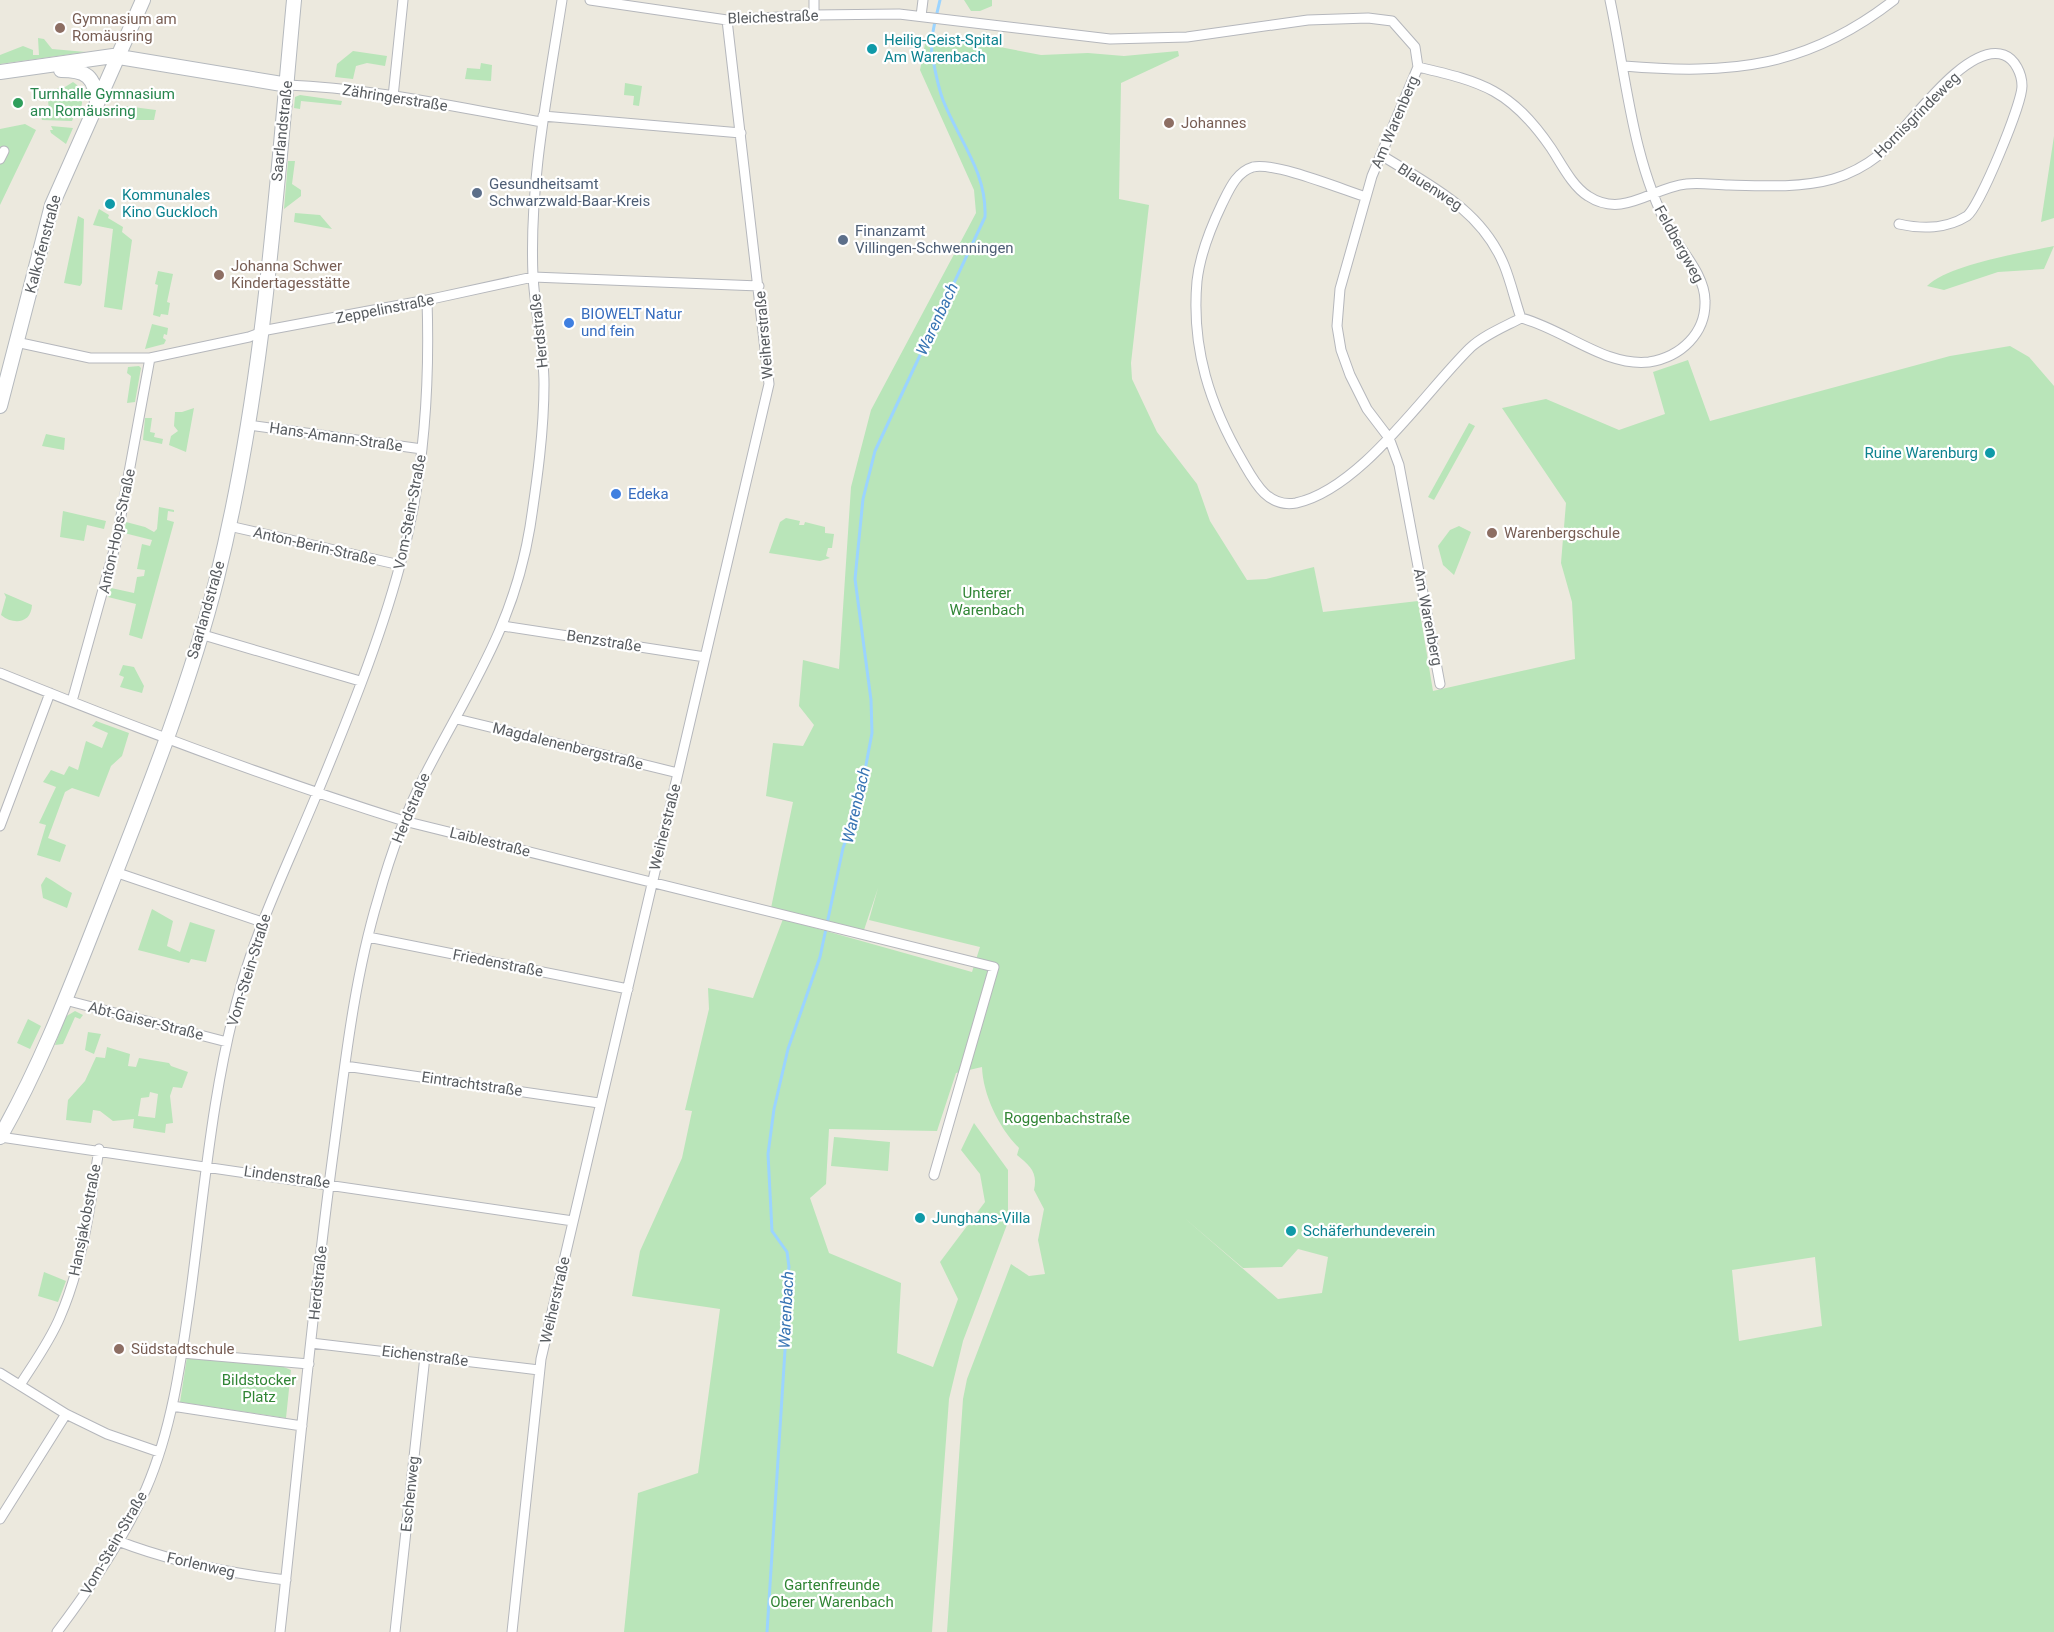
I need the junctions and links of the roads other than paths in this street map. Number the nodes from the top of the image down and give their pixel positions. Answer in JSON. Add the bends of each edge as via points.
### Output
{"nodes":[{"id":1,"x":143,"y":0,"type":"edge"},
{"id":2,"x":294,"y":0,"type":"edge"},
{"id":3,"x":403,"y":0,"type":"edge"},
{"id":4,"x":562,"y":0,"type":"edge"},
{"id":5,"x":590,"y":0,"type":"edge"},
{"id":6,"x":814,"y":0,"type":"edge"},
{"id":7,"x":923,"y":0,"type":"edge"},
{"id":8,"x":1610,"y":0,"type":"edge"},
{"id":9,"x":1894,"y":0,"type":"edge"},
{"id":10,"x":619,"y":2,"type":"edge"},
{"id":11,"x":814,"y":15,"type":"junction"},
{"id":12,"x":925,"y":16,"type":"junction"},
{"id":13,"x":727,"y":20,"type":"junction"},
{"id":14,"x":289,"y":51,"type":"junction"},
{"id":15,"x":119,"y":56,"type":"junction"},
{"id":16,"x":48,"y":66,"type":"junction"},
{"id":17,"x":1624,"y":66,"type":"junction"},
{"id":18,"x":1418,"y":67,"type":"junction"},
{"id":19,"x":0,"y":72,"type":"edge"},
{"id":20,"x":248,"y":78,"type":"junction"},
{"id":21,"x":288,"y":85,"type":"junction"},
{"id":22,"x":393,"y":97,"type":"junction"},
{"id":23,"x":97,"y":103,"type":"junction"},
{"id":24,"x":543,"y":119,"type":"junction"},
{"id":25,"x":741,"y":132,"type":"junction"},
{"id":26,"x":1380,"y":155,"type":"junction"},
{"id":27,"x":1652,"y":194,"type":"junction"},
{"id":28,"x":1366,"y":197,"type":"junction"},
{"id":29,"x":1899,"y":224,"type":"dead end"},
{"id":30,"x":533,"y":277,"type":"junction"},
{"id":31,"x":759,"y":286,"type":"junction"},
{"id":32,"x":428,"y":300,"type":"junction"},
{"id":33,"x":1521,"y":318,"type":"junction"},
{"id":34,"x":261,"y":334,"type":"junction"},
{"id":35,"x":15,"y":342,"type":"junction"},
{"id":36,"x":150,"y":358,"type":"junction"},
{"id":37,"x":0,"y":406,"type":"edge"},
{"id":38,"x":249,"y":425,"type":"junction"},
{"id":39,"x":1389,"y":438,"type":"junction"},
{"id":40,"x":422,"y":449,"type":"junction"},
{"id":41,"x":229,"y":526,"type":"junction"},
{"id":42,"x":400,"y":565,"type":"junction"},
{"id":43,"x":503,"y":626,"type":"junction"},
{"id":44,"x":200,"y":634,"type":"junction"},
{"id":45,"x":705,"y":657,"type":"junction"},
{"id":46,"x":0,"y":673,"type":"edge"},
{"id":47,"x":360,"y":681,"type":"junction"},
{"id":48,"x":1440,"y":684,"type":"dead end"},
{"id":49,"x":50,"y":693,"type":"junction"},
{"id":50,"x":72,"y":701,"type":"junction"},
{"id":51,"x":458,"y":719,"type":"junction"},
{"id":52,"x":165,"y":740,"type":"junction"},
{"id":53,"x":678,"y":774,"type":"junction"},
{"id":54,"x":317,"y":794,"type":"junction"},
{"id":55,"x":404,"y":821,"type":"junction"},
{"id":56,"x":0,"y":826,"type":"edge"},
{"id":57,"x":116,"y":872,"type":"junction"},
{"id":58,"x":652,"y":882,"type":"junction"},
{"id":59,"x":262,"y":922,"type":"junction"},
{"id":60,"x":368,"y":937,"type":"junction"},
{"id":61,"x":628,"y":989,"type":"junction"},
{"id":62,"x":65,"y":1000,"type":"junction"},
{"id":63,"x":227,"y":1042,"type":"junction"},
{"id":64,"x":345,"y":1066,"type":"junction"},
{"id":65,"x":599,"y":1103,"type":"junction"},
{"id":66,"x":0,"y":1137,"type":"edge"},
{"id":67,"x":99,"y":1149,"type":"junction"},
{"id":68,"x":208,"y":1166,"type":"junction"},
{"id":69,"x":934,"y":1175,"type":"dead end"},
{"id":70,"x":329,"y":1183,"type":"junction"},
{"id":71,"x":573,"y":1221,"type":"junction"},
{"id":72,"x":311,"y":1343,"type":"junction"},
{"id":73,"x":182,"y":1353,"type":"junction"},
{"id":74,"x":425,"y":1356,"type":"junction"},
{"id":75,"x":309,"y":1364,"type":"junction"},
{"id":76,"x":539,"y":1370,"type":"junction"},
{"id":77,"x":0,"y":1373,"type":"edge"},
{"id":78,"x":20,"y":1385,"type":"junction"},
{"id":79,"x":172,"y":1406,"type":"junction"},
{"id":80,"x":66,"y":1414,"type":"junction"},
{"id":81,"x":302,"y":1426,"type":"junction"},
{"id":82,"x":159,"y":1452,"type":"junction"},
{"id":83,"x":0,"y":1519,"type":"edge"},
{"id":84,"x":118,"y":1541,"type":"junction"},
{"id":85,"x":286,"y":1580,"type":"junction"},
{"id":86,"x":57,"y":1632,"type":"edge"},
{"id":87,"x":280,"y":1632,"type":"edge"},
{"id":88,"x":395,"y":1632,"type":"edge"},
{"id":89,"x":512,"y":1632,"type":"edge"}],
"edges":[{"from":1,"to":15,"type":"street","name":"Kalkofenstraße"},
{"from":2,"to":14,"type":"street","name":"Saarlandstraße"},
{"from":3,"to":22,"type":"street"},
{"from":4,"to":24,"type":"street","name":"Herdstraße"},
{"from":5,"to":10,"type":"street","name":"Bleichestraße"},
{"from":6,"to":11,"type":"street"},
{"from":7,"to":12,"type":"street"},
{"from":8,"to":17,"type":"street","name":"Feldbergweg"},
{"from":9,"to":17,"type":"street","via":[[1853,30],[1789,58],[1721,69]]},
{"from":10,"to":13,"type":"street","name":"Bleichestraße"},
{"from":11,"to":12,"type":"street","name":"Bleichestraße"},
{"from":11,"to":13,"type":"street","name":"Bleichestraße"},
{"from":12,"to":18,"type":"street","name":"Am Warenberg","via":[[1065,35],[1140,39],[1186,37],[1308,20],[1382,18],[1392,21],[1410,39]]},
{"from":13,"to":25,"type":"street","name":"Weiherstraße"},
{"from":14,"to":20,"type":"street","name":"Zähringerstraße","via":[[279,73]]},
{"from":14,"to":21,"type":"street","name":"Saarlandstraße"},
{"from":15,"to":16,"type":"street","name":"Zähringerstraße"},
{"from":15,"to":20,"type":"street","name":"Zähringerstraße"},
{"from":15,"to":23,"type":"street","name":"Kalkofenstraße"},
{"from":16,"to":19,"type":"street"},
{"from":16,"to":23,"type":"street","via":[[87,75]]},
{"from":17,"to":27,"type":"street","name":"Feldbergweg"},
{"from":18,"to":26,"type":"street","name":"Am Warenberg"},
{"from":18,"to":27,"type":"street","via":[[1495,90],[1544,137],[1586,195],[1616,206]]},
{"from":20,"to":21,"type":"street","name":"Zähringerstraße"},
{"from":21,"to":22,"type":"street","name":"Zähringerstraße"},
{"from":21,"to":34,"type":"street","name":"Saarlandstraße"},
{"from":22,"to":24,"type":"street","name":"Zähringerstraße"},
{"from":23,"to":35,"type":"street","name":"Kalkofenstraße","via":[[52,205]]},
{"from":24,"to":25,"type":"street","name":"Zähringerstraße"},
{"from":24,"to":30,"type":"street","name":"Herdstraße"},
{"from":25,"to":31,"type":"street","name":"Weiherstraße"},
{"from":26,"to":28,"type":"street","name":"Am Warenberg"},
{"from":26,"to":33,"type":"street","name":"Blauenweg","via":[[1438,189],[1475,219],[1504,264]]},
{"from":27,"to":29,"type":"street","name":"Hornisgrindeweg","via":[[1686,184],[1817,182],[1854,172],[1889,146],[1938,90],[1971,62],[1984,55],[2006,56],[2014,61],[2022,86],[1983,193],[1973,210],[1957,220],[1923,229]]},
{"from":27,"to":33,"type":"street","name":"Feldbergweg","via":[[1701,281],[1706,299],[1699,330],[1690,342],[1657,360],[1620,360],[1553,328]]},
{"from":28,"to":39,"type":"street","name":"Am Warenberg","via":[[1340,290],[1337,326],[1350,375],[1367,409]]},
{"from":28,"to":39,"type":"street","via":[[1272,167],[1249,168],[1239,175],[1203,249],[1196,321],[1203,366],[1221,425],[1256,485],[1268,497],[1293,503],[1310,499],[1349,474]]},
{"from":30,"to":31,"type":"street","name":"Zeppelinstraße"},
{"from":30,"to":32,"type":"street","name":"Zeppelinstraße"},
{"from":30,"to":43,"type":"street","name":"Herdstraße","via":[[543,369],[540,442],[530,527]]},
{"from":31,"to":45,"type":"street","name":"Weiherstraße","via":[[769,384]]},
{"from":32,"to":34,"type":"street","name":"Zeppelinstraße"},
{"from":32,"to":40,"type":"street","name":"Vom-Stein-Straße","via":[[428,384]]},
{"from":33,"to":39,"type":"street","via":[[1472,347]]},
{"from":34,"to":36,"type":"street","name":"Zeppelinstraße"},
{"from":34,"to":38,"type":"street","name":"Saarlandstraße"},
{"from":35,"to":36,"type":"street","name":"Zeppelinstraße","via":[[90,358]]},
{"from":35,"to":37,"type":"street","name":"Kalkofenstraße"},
{"from":36,"to":50,"type":"street","name":"Anton-Hops-Straße","via":[[116,543]]},
{"from":38,"to":40,"type":"street","name":"Hans-Amann-Straße"},
{"from":38,"to":41,"type":"street","name":"Saarlandstraße"},
{"from":39,"to":48,"type":"street","name":"Am Warenberg","via":[[1405,491]]},
{"from":40,"to":42,"type":"street","name":"Vom-Stein-Straße"},
{"from":41,"to":42,"type":"street","name":"Anton-Berin-Straße"},
{"from":41,"to":44,"type":"street","name":"Saarlandstraße"},
{"from":42,"to":47,"type":"street","name":"Vom-Stein-Straße"},
{"from":43,"to":45,"type":"street","name":"Benzstraße"},
{"from":43,"to":51,"type":"street","name":"Herdstraße"},
{"from":44,"to":47,"type":"street"},
{"from":44,"to":52,"type":"street","name":"Saarlandstraße"},
{"from":45,"to":53,"type":"street","name":"Weiherstraße"},
{"from":46,"to":49,"type":"street","name":"Laiblestraße"},
{"from":47,"to":54,"type":"street","name":"Vom-Stein-Straße"},
{"from":49,"to":50,"type":"street","name":"Laiblestraße"},
{"from":49,"to":56,"type":"street"},
{"from":50,"to":52,"type":"street","name":"Laiblestraße"},
{"from":51,"to":53,"type":"street","name":"Magdalenenbergstraße"},
{"from":51,"to":55,"type":"street","name":"Herdstraße"},
{"from":52,"to":54,"type":"street","name":"Laiblestraße"},
{"from":52,"to":57,"type":"street","name":"Saarlandstraße"},
{"from":53,"to":58,"type":"street","name":"Weiherstraße"},
{"from":54,"to":55,"type":"street","name":"Laiblestraße"},
{"from":54,"to":59,"type":"street","name":"Vom-Stein-Straße"},
{"from":55,"to":58,"type":"street","name":"Laiblestraße"},
{"from":55,"to":60,"type":"street","name":"Herdstraße"},
{"from":57,"to":59,"type":"street"},
{"from":57,"to":62,"type":"street","name":"Saarlandstraße"},
{"from":58,"to":61,"type":"street","name":"Weiherstraße"},
{"from":58,"to":69,"type":"street","name":"Laiblestraße","via":[[994,967]]},
{"from":59,"to":63,"type":"street","name":"Vom-Stein-Straße"},
{"from":60,"to":61,"type":"street","name":"Friedenstraße"},
{"from":60,"to":64,"type":"street","name":"Herdstraße"},
{"from":61,"to":65,"type":"street","name":"Weiherstraße"},
{"from":62,"to":63,"type":"street","name":"Abt-Gaiser-Straße"},
{"from":62,"to":66,"type":"street","name":"Saarlandstraße"},
{"from":63,"to":68,"type":"street","name":"Vom-Stein-Straße"},
{"from":64,"to":65,"type":"street","name":"Eintrachtstraße"},
{"from":64,"to":70,"type":"street","name":"Herdstraße"},
{"from":65,"to":71,"type":"street","name":"Weiherstraße"},
{"from":66,"to":67,"type":"street","name":"Lindenstraße"},
{"from":67,"to":68,"type":"street","name":"Lindenstraße"},
{"from":67,"to":78,"type":"street","name":"Hansjakobstraße","via":[[75,1277],[60,1317]]},
{"from":68,"to":70,"type":"street","name":"Lindenstraße"},
{"from":68,"to":73,"type":"street","name":"Vom-Stein-Straße"},
{"from":70,"to":71,"type":"street","name":"Lindenstraße"},
{"from":70,"to":72,"type":"street","name":"Herdstraße"},
{"from":71,"to":76,"type":"street","name":"Weiherstraße"},
{"from":72,"to":74,"type":"street","name":"Eichenstraße"},
{"from":72,"to":75,"type":"street","name":"Herdstraße"},
{"from":73,"to":75,"type":"street"},
{"from":73,"to":79,"type":"street","name":"Vom-Stein-Straße"},
{"from":74,"to":76,"type":"street","name":"Eichenstraße"},
{"from":74,"to":88,"type":"street","name":"Eschenweg"},
{"from":75,"to":81,"type":"street","name":"Herdstraße"},
{"from":76,"to":89,"type":"street","name":"Weiherstraße"},
{"from":77,"to":78,"type":"street"},
{"from":78,"to":80,"type":"street"},
{"from":79,"to":81,"type":"street"},
{"from":79,"to":82,"type":"street","name":"Vom-Stein-Straße"},
{"from":80,"to":82,"type":"street","via":[[107,1434]]},
{"from":80,"to":83,"type":"street"},
{"from":81,"to":85,"type":"street","name":"Herdstraße"},
{"from":82,"to":84,"type":"street","name":"Vom-Stein-Straße","via":[[146,1488]]},
{"from":84,"to":85,"type":"street","name":"Forlenweg","via":[[150,1554],[197,1565]]},
{"from":84,"to":86,"type":"street","name":"Vom-Stein-Straße"},
{"from":85,"to":87,"type":"street","name":"Herdstraße"}]}
